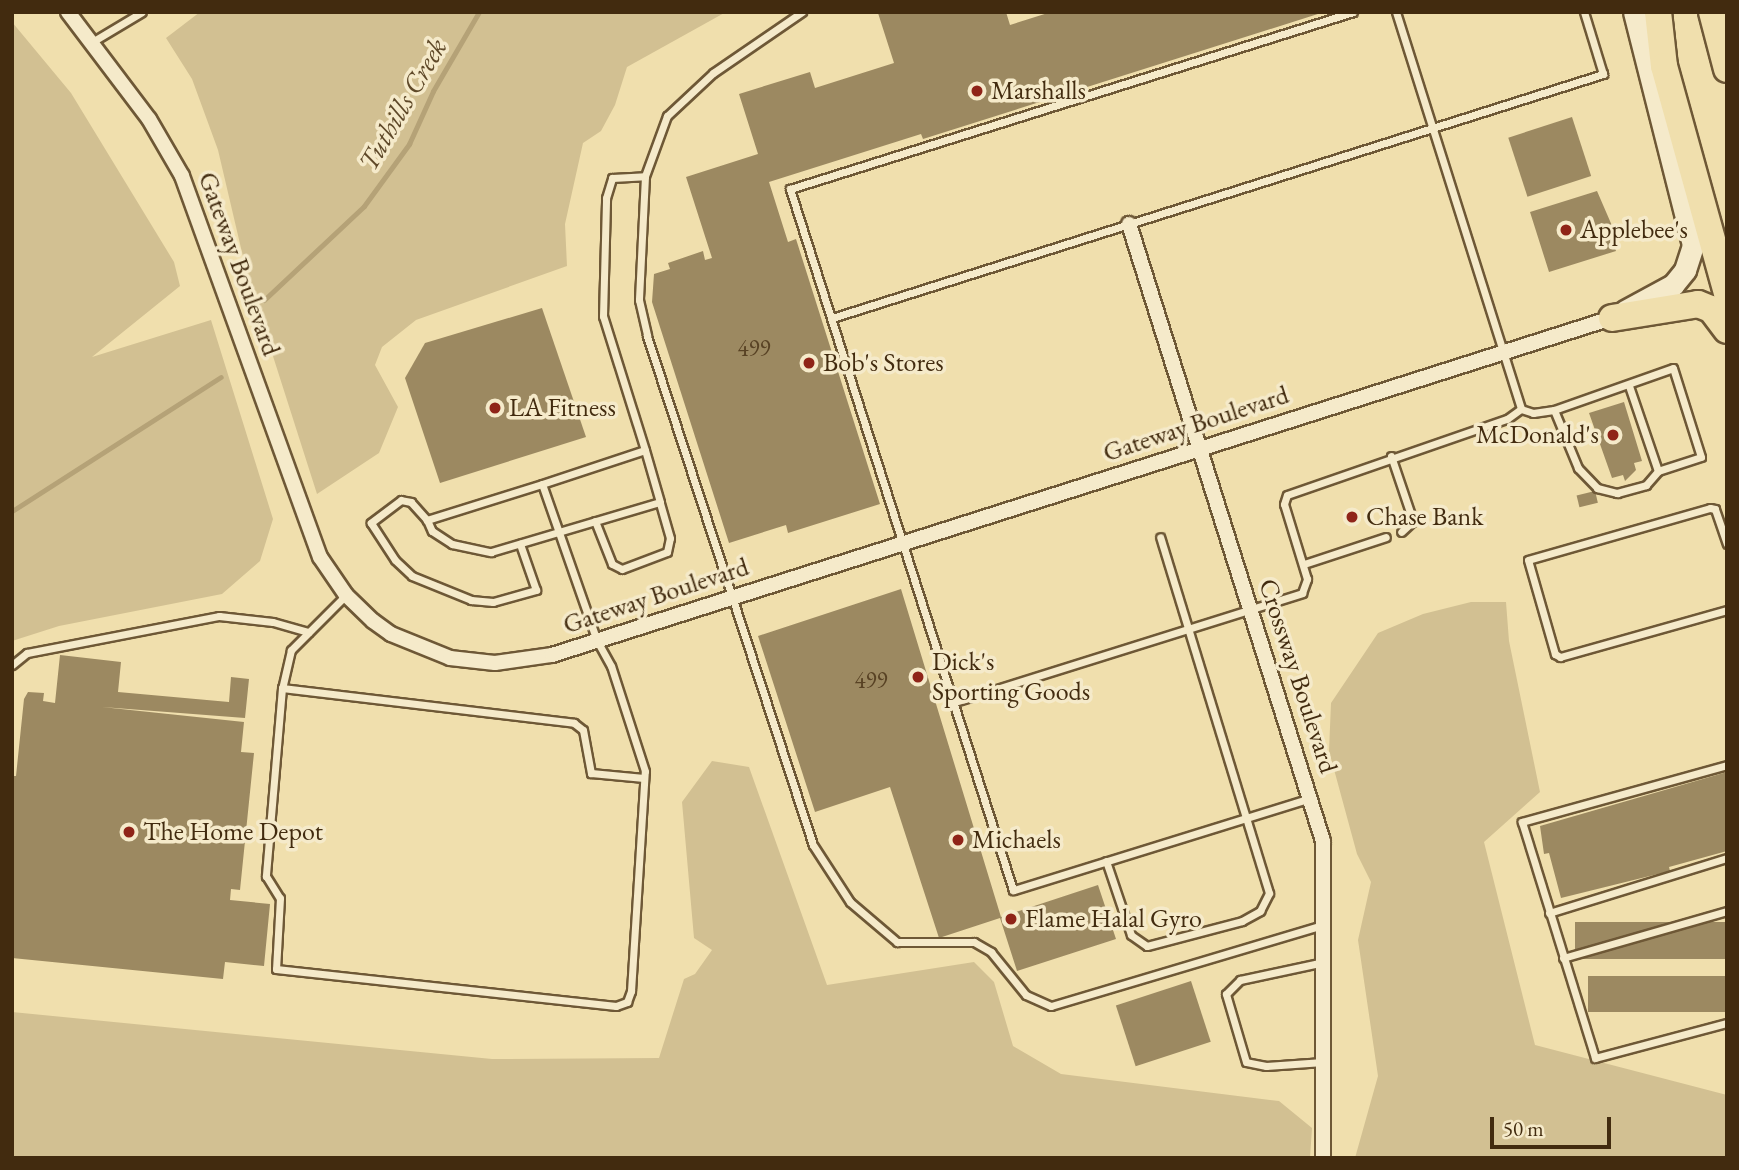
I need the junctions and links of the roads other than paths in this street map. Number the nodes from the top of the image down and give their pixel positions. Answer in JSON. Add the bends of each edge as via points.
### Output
{"nodes":[{"id":1,"x":68,"y":12,"type":"edge"},
{"id":2,"x":142,"y":12,"type":"edge"},
{"id":3,"x":802,"y":12,"type":"edge"},
{"id":4,"x":1353,"y":12,"type":"edge"},
{"id":5,"x":1396,"y":12,"type":"edge"},
{"id":6,"x":1584,"y":12,"type":"edge"},
{"id":7,"x":1634,"y":12,"type":"edge"},
{"id":8,"x":1650,"y":12,"type":"edge"},
{"id":9,"x":1658,"y":12,"type":"edge"},
{"id":10,"x":1712,"y":12,"type":"edge"},
{"id":11,"x":91,"y":43,"type":"junction"},
{"id":12,"x":1664,"y":66,"type":"junction"},
{"id":13,"x":1727,"y":69,"type":"edge"},
{"id":14,"x":1432,"y":128,"type":"junction"},
{"id":15,"x":1690,"y":162,"type":"junction"},
{"id":16,"x":645,"y":176,"type":"junction"},
{"id":17,"x":1129,"y":225,"type":"junction"},
{"id":18,"x":1727,"y":250,"type":"edge"},
{"id":19,"x":1727,"y":293,"type":"edge"},
{"id":20,"x":832,"y":318,"type":"junction"},
{"id":21,"x":1612,"y":318,"type":"junction"},
{"id":22,"x":1727,"y":330,"type":"edge"},
{"id":23,"x":1502,"y":353,"type":"junction"},
{"id":24,"x":1629,"y":386,"type":"junction"},
{"id":25,"x":1521,"y":409,"type":"junction"},
{"id":26,"x":1554,"y":410,"type":"junction"},
{"id":27,"x":1198,"y":449,"type":"junction"},
{"id":28,"x":645,"y":450,"type":"junction"},
{"id":29,"x":1391,"y":456,"type":"junction"},
{"id":30,"x":1658,"y":471,"type":"junction"},
{"id":31,"x":542,"y":484,"type":"junction"},
{"id":32,"x":660,"y":502,"type":"junction"},
{"id":33,"x":427,"y":520,"type":"junction"},
{"id":34,"x":595,"y":522,"type":"junction"},
{"id":35,"x":559,"y":532,"type":"junction"},
{"id":36,"x":1401,"y":532,"type":"dead end"},
{"id":37,"x":1160,"y":537,"type":"dead end"},
{"id":38,"x":1386,"y":537,"type":"dead end"},
{"id":39,"x":904,"y":542,"type":"junction"},
{"id":40,"x":520,"y":544,"type":"junction"},
{"id":41,"x":1727,"y":544,"type":"edge"},
{"id":42,"x":1304,"y":564,"type":"junction"},
{"id":43,"x":346,"y":595,"type":"junction"},
{"id":44,"x":730,"y":598,"type":"junction"},
{"id":45,"x":1727,"y":610,"type":"edge"},
{"id":46,"x":1251,"y":611,"type":"junction"},
{"id":47,"x":1188,"y":629,"type":"junction"},
{"id":48,"x":309,"y":632,"type":"junction"},
{"id":49,"x":597,"y":641,"type":"junction"},
{"id":50,"x":12,"y":665,"type":"edge"},
{"id":51,"x":282,"y":688,"type":"junction"},
{"id":52,"x":955,"y":702,"type":"junction"},
{"id":53,"x":1727,"y":765,"type":"edge"},
{"id":54,"x":644,"y":778,"type":"junction"},
{"id":55,"x":1311,"y":798,"type":"junction"},
{"id":56,"x":1248,"y":818,"type":"junction"},
{"id":57,"x":1727,"y":858,"type":"edge"},
{"id":58,"x":1106,"y":861,"type":"junction"},
{"id":59,"x":1727,"y":911,"type":"edge"},
{"id":60,"x":1549,"y":914,"type":"junction"},
{"id":61,"x":1325,"y":924,"type":"junction"},
{"id":62,"x":1563,"y":958,"type":"junction"},
{"id":63,"x":1325,"y":962,"type":"junction"},
{"id":64,"x":1727,"y":1023,"type":"edge"},
{"id":65,"x":1324,"y":1062,"type":"junction"},
{"id":66,"x":1323,"y":1158,"type":"edge"}],
"edges":[{"from":1,"to":11,"type":"street","name":"Gateway Boulevard"},
{"from":2,"to":11,"type":"lane"},
{"from":3,"to":16,"type":"lane","via":[[713,73],[667,116]]},
{"from":4,"to":20,"type":"lane","via":[[790,189]]},
{"from":5,"to":14,"type":"lane"},
{"from":6,"to":14,"type":"lane","via":[[1604,74]]},
{"from":7,"to":21,"type":"main road","via":[[1693,245],[1689,262],[1673,285]]},
{"from":8,"to":12,"type":"main road"},
{"from":9,"to":12,"type":"highway"},
{"from":10,"to":13,"type":"highway"},
{"from":11,"to":43,"type":"street","name":"Gateway Boulevard","via":[[162,138],[182,176],[309,534]]},
{"from":12,"to":15,"type":"highway"},
{"from":14,"to":17,"type":"lane"},
{"from":14,"to":23,"type":"lane"},
{"from":15,"to":18,"type":"highway"},
{"from":15,"to":19,"type":"highway"},
{"from":16,"to":28,"type":"lane","via":[[612,178],[606,198],[603,316]]},
{"from":16,"to":44,"type":"lane","via":[[639,300]]},
{"from":17,"to":20,"type":"lane"},
{"from":17,"to":27,"type":"street","name":"Crossway Boulevard"},
{"from":20,"to":39,"type":"lane"},
{"from":21,"to":22,"type":"highway","via":[[1699,304],[1711,309]]},
{"from":21,"to":23,"type":"street","name":"Gateway Boulevard"},
{"from":23,"to":25,"type":"lane"},
{"from":23,"to":27,"type":"street","name":"Gateway Boulevard"},
{"from":24,"to":26,"type":"lane"},
{"from":24,"to":30,"type":"lane"},
{"from":24,"to":30,"type":"lane","via":[[1673,368],[1701,457]]},
{"from":25,"to":26,"type":"lane","via":[[1533,414]]},
{"from":25,"to":29,"type":"lane","via":[[1507,419]]},
{"from":26,"to":30,"type":"lane","via":[[1578,468],[1597,488],[1617,494],[1646,485]]},
{"from":27,"to":39,"type":"street","name":"Gateway Boulevard"},
{"from":27,"to":46,"type":"street","name":"Crossway Boulevard"},
{"from":28,"to":31,"type":"lane"},
{"from":28,"to":32,"type":"lane"},
{"from":29,"to":36,"type":"lane","via":[[1413,521]]},
{"from":29,"to":42,"type":"lane","via":[[1287,495],[1284,504]]},
{"from":31,"to":33,"type":"lane"},
{"from":31,"to":35,"type":"lane"},
{"from":32,"to":34,"type":"lane"},
{"from":32,"to":34,"type":"lane","via":[[670,538],[667,552],[622,569],[612,564]]},
{"from":33,"to":40,"type":"lane","via":[[432,531],[471,550],[491,552]]},
{"from":33,"to":40,"type":"lane","via":[[411,502],[401,500],[371,523],[395,560],[412,576],[471,600],[493,602],[536,590]]},
{"from":34,"to":35,"type":"lane"},
{"from":35,"to":40,"type":"lane"},
{"from":35,"to":49,"type":"lane"},
{"from":37,"to":47,"type":"lane"},
{"from":38,"to":42,"type":"lane"},
{"from":39,"to":44,"type":"street","name":"Gateway Boulevard"},
{"from":39,"to":52,"type":"lane"},
{"from":41,"to":45,"type":"lane","via":[[1715,509],[1710,508],[1528,560],[1555,654],[1560,657]]},
{"from":42,"to":46,"type":"lane","via":[[1307,590]]},
{"from":43,"to":48,"type":"lane"},
{"from":43,"to":49,"type":"street","name":"Gateway Boulevard","via":[[391,634],[429,652],[472,662],[534,659]]},
{"from":44,"to":49,"type":"street","name":"Gateway Boulevard"},
{"from":44,"to":61,"type":"lane","via":[[813,845],[850,902],[897,942],[974,942],[991,952],[1026,995],[1051,1006]]},
{"from":46,"to":47,"type":"lane"},
{"from":46,"to":55,"type":"street","name":"Crossway Boulevard"},
{"from":47,"to":52,"type":"lane"},
{"from":47,"to":56,"type":"lane"},
{"from":48,"to":50,"type":"lane","via":[[219,616],[27,653]]},
{"from":48,"to":51,"type":"lane","via":[[291,650]]},
{"from":49,"to":54,"type":"lane","via":[[611,666]]},
{"from":51,"to":54,"type":"lane","via":[[574,723],[583,730],[591,774]]},
{"from":51,"to":54,"type":"lane","via":[[266,876],[280,898],[275,965],[281,971],[616,1006],[627,1002]]},
{"from":52,"to":58,"type":"lane","via":[[1013,890]]},
{"from":53,"to":60,"type":"lane","via":[[1522,822]]},
{"from":55,"to":56,"type":"lane"},
{"from":55,"to":61,"type":"street","name":"Crossway Boulevard","via":[[1325,852]]},
{"from":56,"to":58,"type":"lane"},
{"from":56,"to":58,"type":"lane","via":[[1269,893],[1260,911],[1242,921],[1156,946],[1138,942],[1126,925]]},
{"from":57,"to":60,"type":"lane"},
{"from":59,"to":62,"type":"lane"},
{"from":60,"to":62,"type":"lane"},
{"from":61,"to":63,"type":"street","name":"Crossway Boulevard"},
{"from":62,"to":64,"type":"lane","via":[[1594,1058]]},
{"from":63,"to":65,"type":"street","name":"Crossway Boulevard"},
{"from":63,"to":65,"type":"lane","via":[[1240,980],[1226,994],[1246,1062],[1266,1066]]},
{"from":65,"to":66,"type":"street","name":"Crossway Boulevard"}]}
